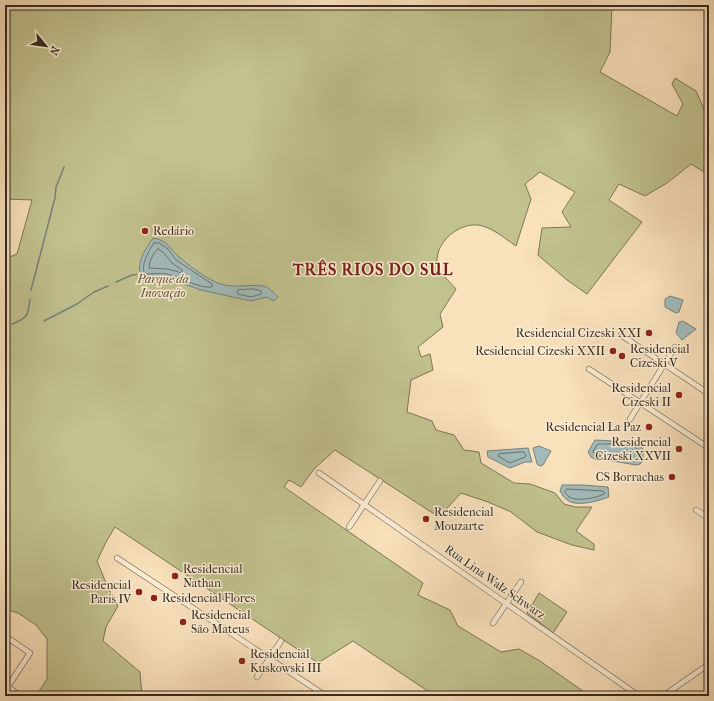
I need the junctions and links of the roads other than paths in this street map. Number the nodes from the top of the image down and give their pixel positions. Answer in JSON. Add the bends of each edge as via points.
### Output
{"nodes":[{"id":1,"x":621,"y":335,"type":"dead end"},
{"id":2,"x":675,"y":347,"type":"dead end"},
{"id":3,"x":664,"y":364,"type":"junction"},
{"id":4,"x":589,"y":369,"type":"dead end"},
{"id":5,"x":709,"y":394,"type":"edge"},
{"id":6,"x":640,"y":402,"type":"junction"},
{"id":7,"x":630,"y":419,"type":"dead end"},
{"id":8,"x":709,"y":448,"type":"edge"},
{"id":9,"x":319,"y":472,"type":"dead end"},
{"id":10,"x":380,"y":481,"type":"dead end"},
{"id":11,"x":364,"y":504,"type":"junction"},
{"id":12,"x":696,"y":510,"type":"dead end"},
{"id":13,"x":709,"y":518,"type":"edge"},
{"id":14,"x":349,"y":527,"type":"dead end"},
{"id":15,"x":117,"y":558,"type":"dead end"},
{"id":16,"x":521,"y":582,"type":"dead end"},
{"id":17,"x":507,"y":603,"type":"junction"},
{"id":18,"x":493,"y":623,"type":"dead end"},
{"id":19,"x":5,"y":636,"type":"edge"},
{"id":20,"x":281,"y":641,"type":"dead end"},
{"id":21,"x":269,"y":658,"type":"junction"},
{"id":22,"x":709,"y":664,"type":"edge"},
{"id":23,"x":257,"y":677,"type":"dead end"},
{"id":24,"x":6,"y":688,"type":"edge"},
{"id":25,"x":21,"y":696,"type":"edge"},
{"id":26,"x":326,"y":696,"type":"edge"},
{"id":27,"x":639,"y":696,"type":"edge"},
{"id":28,"x":663,"y":696,"type":"edge"}],
"edges":[{"from":1,"to":3,"type":"street"},
{"from":2,"to":3,"type":"street"},
{"from":3,"to":5,"type":"street"},
{"from":3,"to":6,"type":"street"},
{"from":4,"to":6,"type":"street"},
{"from":6,"to":7,"type":"street"},
{"from":6,"to":8,"type":"street"},
{"from":9,"to":11,"type":"street","name":"Rua Lina Walz Schwarz"},
{"from":10,"to":11,"type":"street"},
{"from":11,"to":14,"type":"street"},
{"from":11,"to":17,"type":"street","name":"Rua Lina Walz Schwarz"},
{"from":12,"to":13,"type":"street"},
{"from":15,"to":21,"type":"street"},
{"from":16,"to":17,"type":"street"},
{"from":17,"to":18,"type":"street"},
{"from":17,"to":27,"type":"street","name":"Rua Lina Walz Schwarz"},
{"from":19,"to":24,"type":"street","via":[[30,653]]},
{"from":20,"to":21,"type":"street"},
{"from":21,"to":23,"type":"street"},
{"from":21,"to":26,"type":"street"},
{"from":22,"to":28,"type":"street"},
{"from":24,"to":25,"type":"street"}]}
